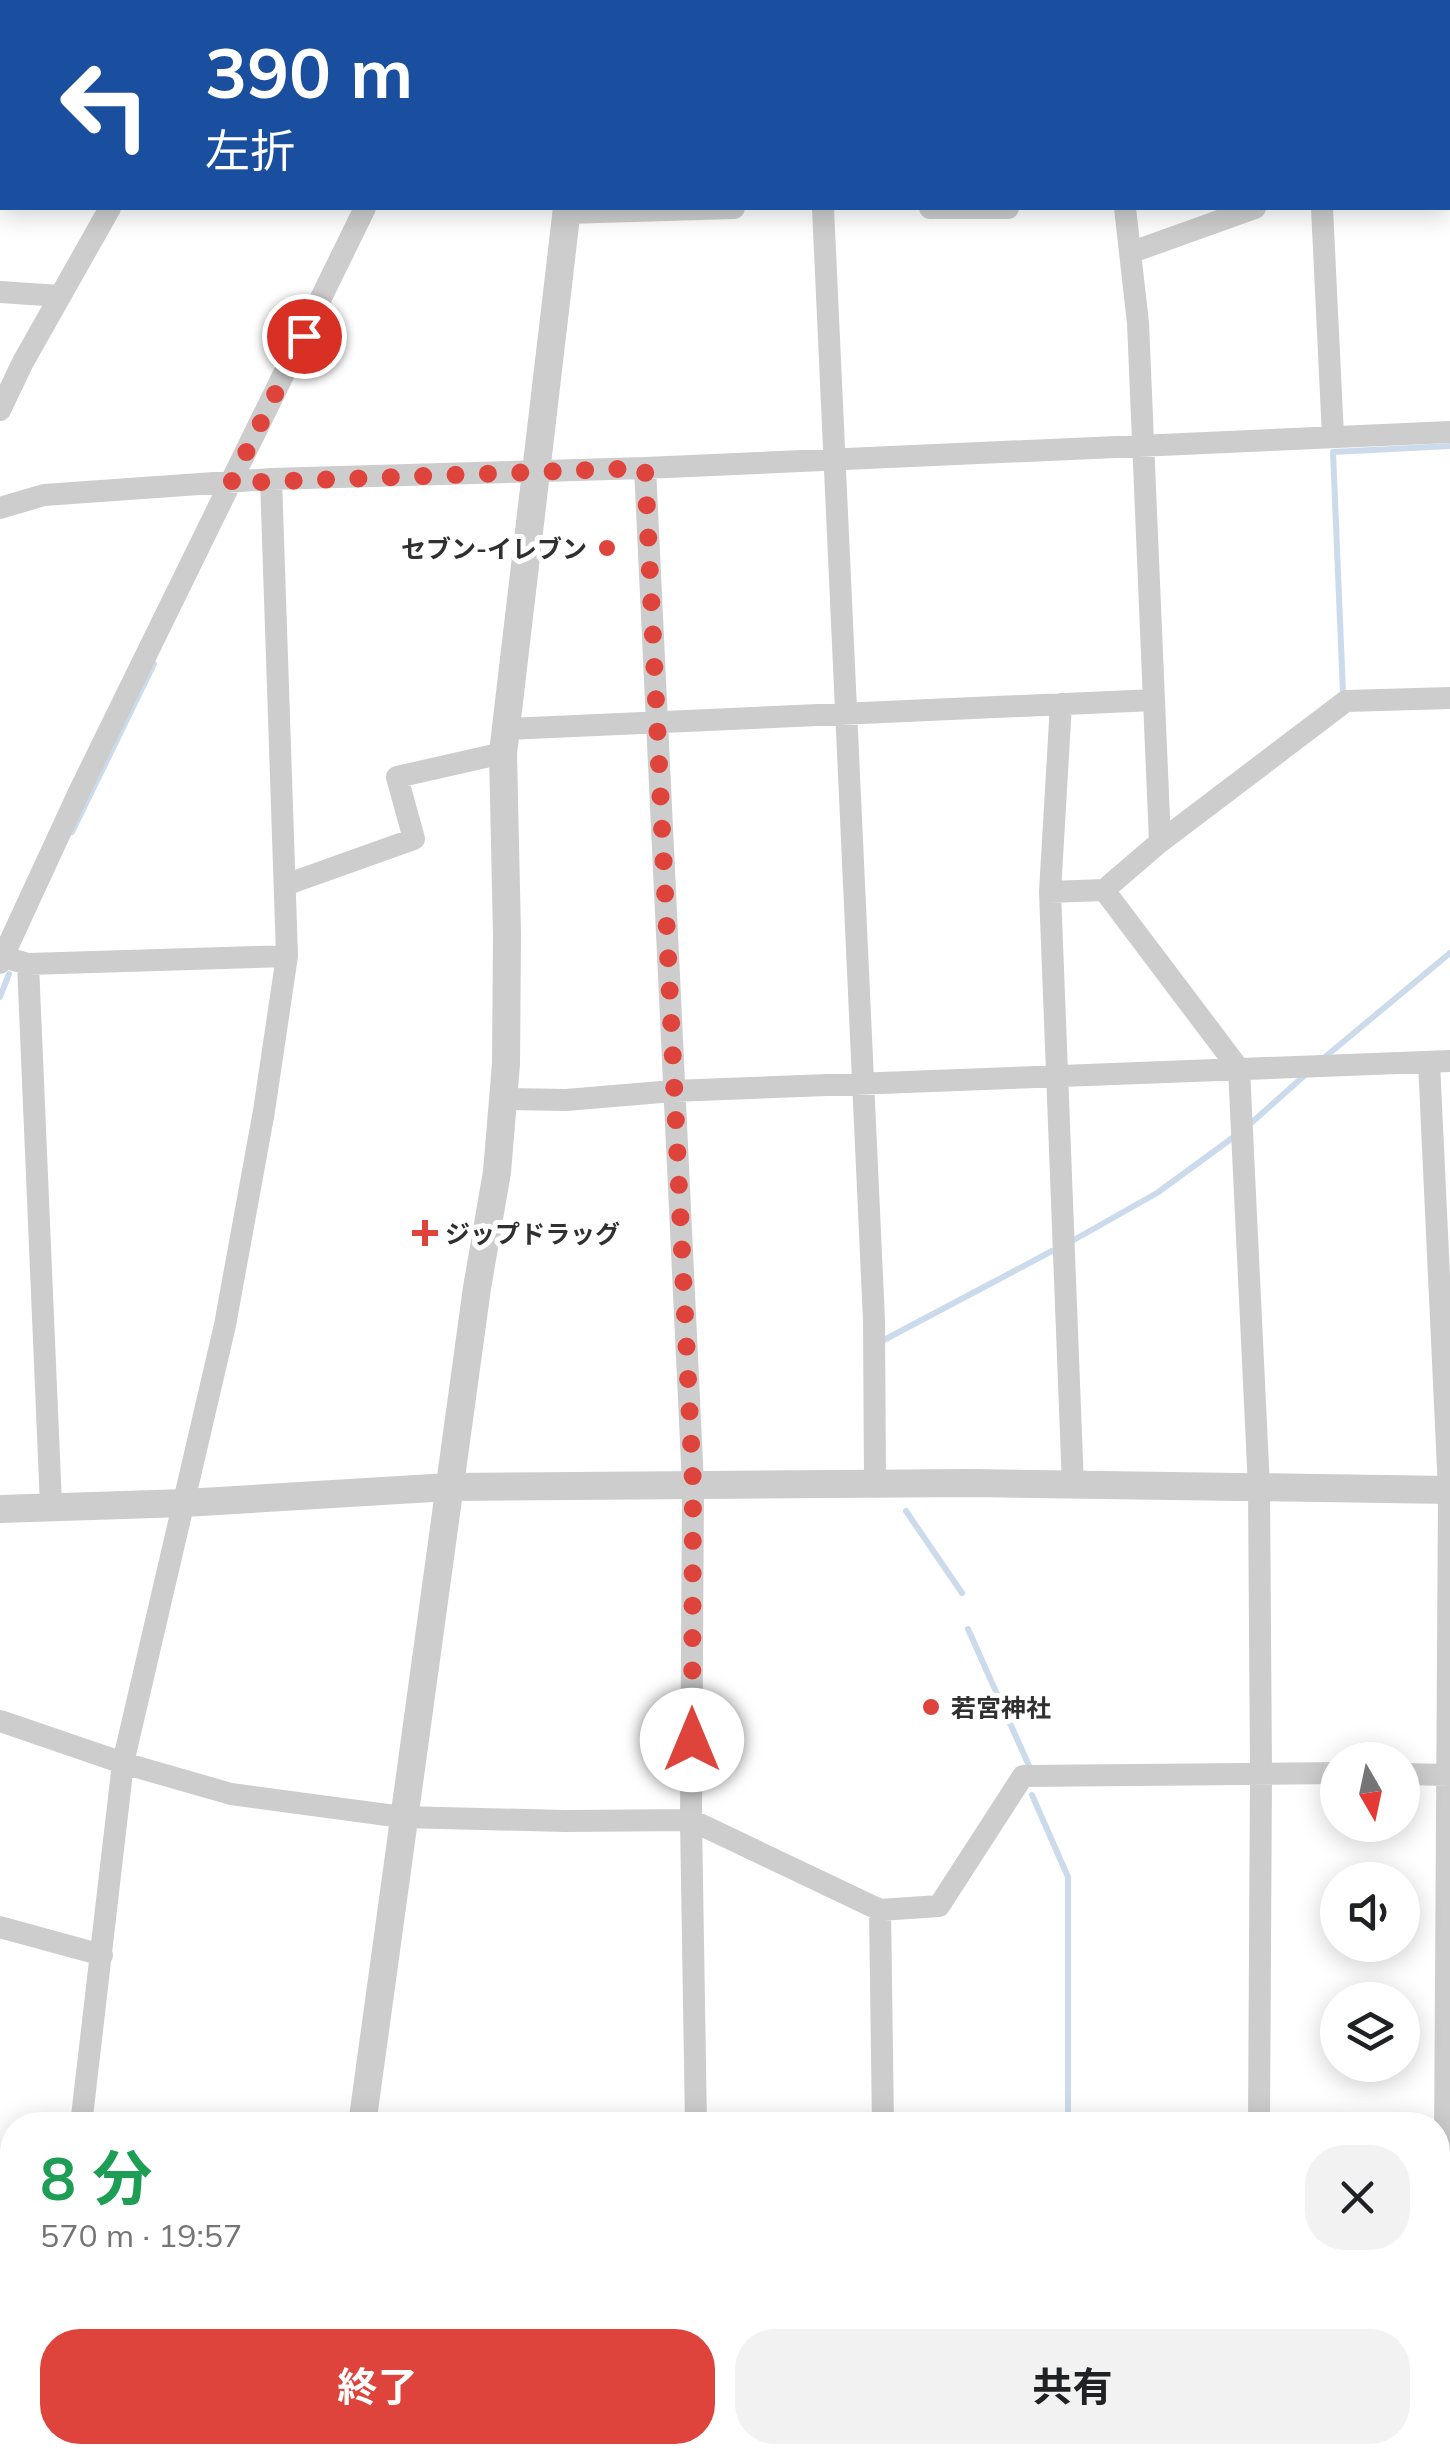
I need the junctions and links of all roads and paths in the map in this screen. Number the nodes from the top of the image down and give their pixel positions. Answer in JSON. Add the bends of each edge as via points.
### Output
{"nodes":[{"id":1,"x":109,"y":210,"type":"edge"},
{"id":2,"x":365,"y":210,"type":"edge"},
{"id":3,"x":567,"y":210,"type":"edge"},
{"id":4,"x":823,"y":210,"type":"edge"},
{"id":5,"x":1125,"y":210,"type":"edge"},
{"id":6,"x":1249,"y":210,"type":"edge"},
{"id":7,"x":1322,"y":210,"type":"edge"},
{"id":8,"x":1132,"y":252,"type":"junction"},
{"id":9,"x":0,"y":292,"type":"edge"},
{"id":10,"x":60,"y":296,"type":"junction"},
{"id":11,"x":0,"y":410,"type":"edge"},
{"id":12,"x":1450,"y":432,"type":"edge"},
{"id":13,"x":1333,"y":436,"type":"junction"},
{"id":14,"x":1142,"y":446,"type":"junction"},
{"id":15,"x":834,"y":459,"type":"junction"},
{"id":16,"x":645,"y":468,"type":"junction"},
{"id":17,"x":534,"y":471,"type":"junction"},
{"id":18,"x":271,"y":479,"type":"junction"},
{"id":19,"x":231,"y":483,"type":"junction"},
{"id":20,"x":0,"y":508,"type":"edge"},
{"id":21,"x":1450,"y":698,"type":"edge"},
{"id":22,"x":1154,"y":700,"type":"junction"},
{"id":23,"x":1060,"y":704,"type":"junction"},
{"id":24,"x":845,"y":714,"type":"junction"},
{"id":25,"x":660,"y":722,"type":"junction"},
{"id":26,"x":504,"y":741,"type":"junction"},
{"id":27,"x":1160,"y":842,"type":"junction"},
{"id":28,"x":285,"y":885,"type":"junction"},
{"id":29,"x":1104,"y":890,"type":"junction"},
{"id":30,"x":1050,"y":892,"type":"junction"},
{"id":31,"x":287,"y":956,"type":"junction"},
{"id":32,"x":1,"y":959,"type":"edge"},
{"id":33,"x":28,"y":964,"type":"junction"},
{"id":34,"x":1440,"y":1062,"type":"edge"},
{"id":35,"x":1239,"y":1069,"type":"junction"},
{"id":36,"x":1056,"y":1075,"type":"junction"},
{"id":37,"x":862,"y":1083,"type":"junction"},
{"id":38,"x":673,"y":1091,"type":"junction"},
{"id":39,"x":503,"y":1099,"type":"junction"},
{"id":40,"x":693,"y":1484,"type":"junction"},
{"id":41,"x":875,"y":1484,"type":"junction"},
{"id":42,"x":1073,"y":1486,"type":"junction"},
{"id":43,"x":449,"y":1487,"type":"junction"},
{"id":44,"x":1258,"y":1487,"type":"junction"},
{"id":45,"x":1450,"y":1490,"type":"edge"},
{"id":46,"x":185,"y":1503,"type":"junction"},
{"id":47,"x":51,"y":1506,"type":"junction"},
{"id":48,"x":0,"y":1510,"type":"edge"},
{"id":49,"x":0,"y":1721,"type":"edge"},
{"id":50,"x":123,"y":1763,"type":"junction"},
{"id":51,"x":1261,"y":1772,"type":"junction"},
{"id":52,"x":1320,"y":1773,"type":"edge"},
{"id":53,"x":1420,"y":1774,"type":"edge"},
{"id":54,"x":1449,"y":1774,"type":"edge"},
{"id":55,"x":402,"y":1817,"type":"junction"},
{"id":56,"x":692,"y":1820,"type":"junction"},
{"id":57,"x":880,"y":1910,"type":"junction"},
{"id":58,"x":0,"y":1928,"type":"edge"},
{"id":59,"x":102,"y":1954,"type":"junction"},
{"id":60,"x":83,"y":2112,"type":"edge"},
{"id":61,"x":364,"y":2112,"type":"edge"},
{"id":62,"x":696,"y":2112,"type":"edge"},
{"id":63,"x":883,"y":2112,"type":"edge"},
{"id":64,"x":1258,"y":2112,"type":"edge"},
{"id":65,"x":1444,"y":2112,"type":"edge"}],
"edges":[{"from":1,"to":10,"type":"street"},
{"from":2,"to":19,"type":"street"},
{"from":3,"to":17,"type":"street"},
{"from":4,"to":15,"type":"street"},
{"from":5,"to":8,"type":"street"},
{"from":6,"to":8,"type":"street"},
{"from":7,"to":13,"type":"street"},
{"from":8,"to":14,"type":"street"},
{"from":9,"to":10,"type":"street"},
{"from":10,"to":11,"type":"street"},
{"from":12,"to":13,"type":"street"},
{"from":13,"to":14,"type":"street"},
{"from":14,"to":15,"type":"street"},
{"from":14,"to":22,"type":"street"},
{"from":15,"to":16,"type":"street"},
{"from":15,"to":24,"type":"street"},
{"from":16,"to":17,"type":"street"},
{"from":16,"to":25,"type":"street"},
{"from":17,"to":18,"type":"street"},
{"from":17,"to":26,"type":"street"},
{"from":18,"to":19,"type":"street"},
{"from":18,"to":28,"type":"street"},
{"from":19,"to":20,"type":"street","via":[[44,495]]},
{"from":19,"to":32,"type":"street"},
{"from":21,"to":27,"type":"street","via":[[1346,702]]},
{"from":22,"to":23,"type":"street"},
{"from":22,"to":27,"type":"street"},
{"from":23,"to":24,"type":"street"},
{"from":23,"to":30,"type":"street"},
{"from":24,"to":25,"type":"street"},
{"from":24,"to":37,"type":"street"},
{"from":25,"to":26,"type":"street"},
{"from":25,"to":38,"type":"street"},
{"from":26,"to":28,"type":"street","via":[[397,777],[414,839]]},
{"from":26,"to":39,"type":"street"},
{"from":27,"to":29,"type":"street"},
{"from":28,"to":31,"type":"street"},
{"from":29,"to":30,"type":"street"},
{"from":29,"to":35,"type":"street"},
{"from":30,"to":36,"type":"street"},
{"from":31,"to":33,"type":"street"},
{"from":31,"to":46,"type":"street","via":[[232,1286]]},
{"from":32,"to":33,"type":"street"},
{"from":33,"to":47,"type":"street"},
{"from":34,"to":35,"type":"street"},
{"from":34,"to":45,"type":"street"},
{"from":35,"to":36,"type":"street"},
{"from":35,"to":44,"type":"street"},
{"from":36,"to":37,"type":"street"},
{"from":36,"to":42,"type":"street"},
{"from":37,"to":38,"type":"street"},
{"from":37,"to":41,"type":"street"},
{"from":38,"to":39,"type":"street"},
{"from":38,"to":40,"type":"street"},
{"from":39,"to":43,"type":"street"},
{"from":40,"to":41,"type":"street"},
{"from":40,"to":43,"type":"street"},
{"from":40,"to":56,"type":"street"},
{"from":41,"to":42,"type":"street"},
{"from":42,"to":44,"type":"street"},
{"from":43,"to":46,"type":"street"},
{"from":43,"to":55,"type":"street"},
{"from":44,"to":45,"type":"street"},
{"from":44,"to":51,"type":"street"},
{"from":45,"to":54,"type":"street"},
{"from":46,"to":47,"type":"street"},
{"from":46,"to":50,"type":"street"},
{"from":47,"to":48,"type":"street"},
{"from":49,"to":50,"type":"street"},
{"from":50,"to":55,"type":"street","via":[[231,1794]]},
{"from":50,"to":59,"type":"street"},
{"from":51,"to":52,"type":"street"},
{"from":51,"to":57,"type":"street","via":[[1023,1776],[939,1906]]},
{"from":51,"to":64,"type":"street"},
{"from":53,"to":54,"type":"street"},
{"from":54,"to":65,"type":"street"},
{"from":55,"to":56,"type":"street"},
{"from":55,"to":61,"type":"street"},
{"from":56,"to":57,"type":"street"},
{"from":56,"to":62,"type":"street"},
{"from":57,"to":63,"type":"street"},
{"from":58,"to":59,"type":"street"},
{"from":59,"to":60,"type":"street"}]}
